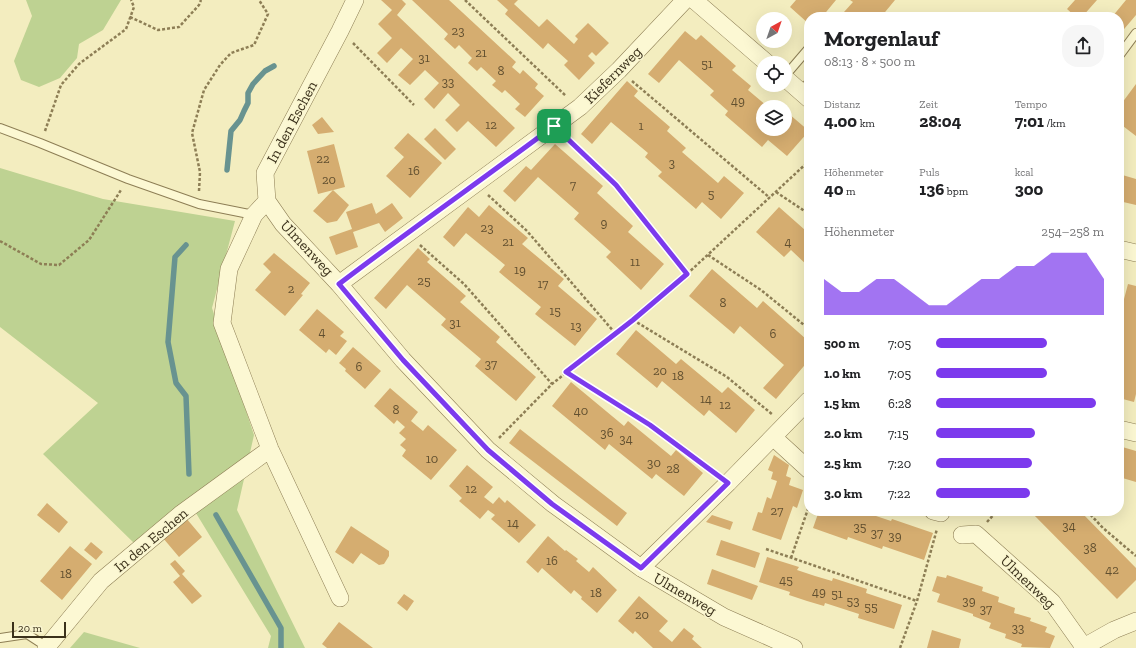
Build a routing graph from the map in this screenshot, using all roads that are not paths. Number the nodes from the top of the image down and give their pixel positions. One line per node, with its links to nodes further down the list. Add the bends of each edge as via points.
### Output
1 (355, 0): 12 (street, In den Eschen, via 265,173)
2 (685, 0): 16 (street, Kiefernweg, via 620,70 580,107)
3 (694, 0): 7 (street)
4 (1136, 33): 5 (lane)
5 (1124, 49)
6 (804, 54): 8 (lane)
7 (759, 56)
8 (792, 69)
9 (792, 82): 10 (street)
10 (804, 90)
11 (0, 128): 13 (lane, via 199,204)
12 (266, 201): 13 (street); 16 (street, Ulmenweg, via 283,224)
13 (254, 215): 21 (street, via 229,269 222,323)
14 (1124, 250): 15 (street)
15 (1136, 253)
16 (339, 284): 24 (street, Ulmenweg, via 403,360 488,450 552,504)
17 (804, 405): 20 (street)
18 (1124, 430): 19 (street)
19 (1136, 433)
20 (773, 437): 22 (street); 24 (street)
21 (270, 449): 25 (street); 28 (street, In den Eschen, via 182,513 101,581)
22 (804, 465)
23 (962, 535): 29 (street, Ulmenweg, via 976,534 1052,602)
24 (641, 568): 30 (street, Ulmenweg, via 724,616)
25 (340, 598)
26 (1136, 621): 29 (street, Ulmenweg)
27 (0, 638): 28 (lane, via 26,634)
28 (47, 647)
29 (1083, 647)
30 (794, 648)

